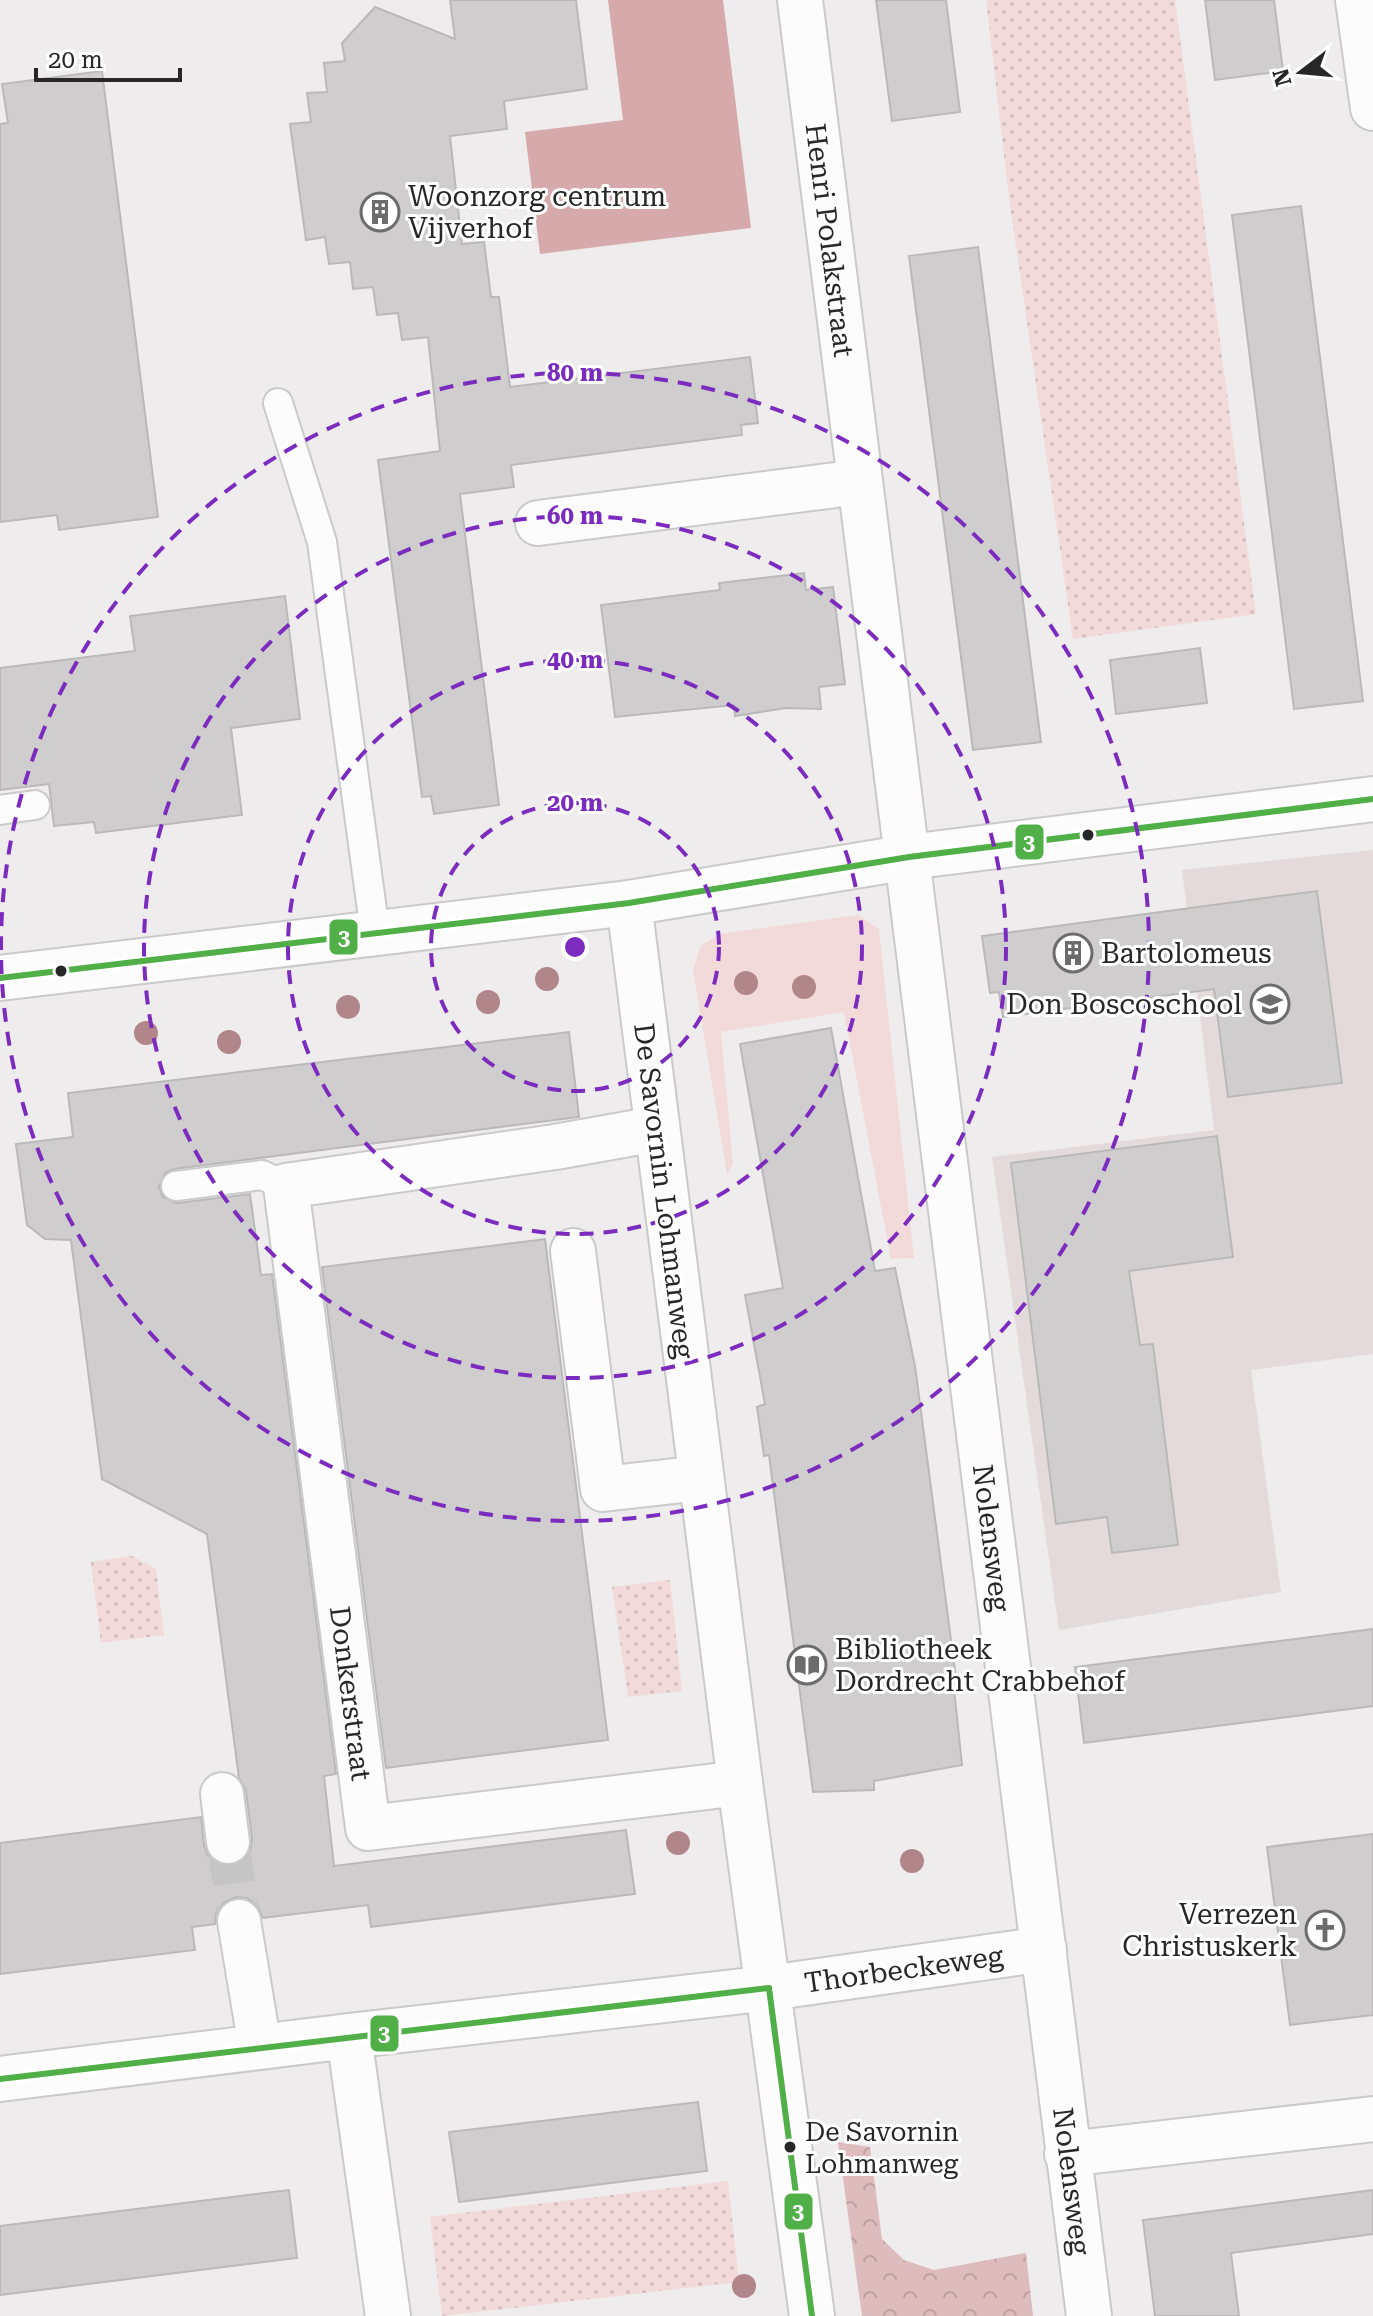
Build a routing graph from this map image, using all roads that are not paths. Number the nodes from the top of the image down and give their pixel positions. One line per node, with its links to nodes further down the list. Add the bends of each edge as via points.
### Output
1 (800, 0): 5 (street, Henri Polakstraat)
2 (1358, 0): 3 (street)
3 (1373, 108)
4 (278, 403): 12 (lane, via 322,542)
5 (859, 482): 6 (street); 10 (street, Henri Polakstraat)
6 (538, 523)
7 (1373, 799): 10 (street)
8 (35, 805): 9 (lane)
9 (0, 810)
10 (909, 857): 11 (street); 23 (street, Nolensweg)
11 (629, 903): 12 (street); 14 (street, De Savornin Lohmanweg)
12 (375, 932): 13 (street)
13 (0, 978)
14 (656, 1129): 16 (street); 18 (street, De Savornin Lohmanweg)
15 (176, 1186): 16 (lane, via 262,1175)
16 (286, 1186): 19 (street, Donkerstraat, via 368,1828)
17 (573, 1251): 18 (street, via 603,1489)
18 (701, 1478): 19 (street, De Savornin Lohmanweg)
19 (740, 1783): 24 (street, De Savornin Lohmanweg)
20 (222, 1794): 21 (street)
21 (228, 1842)
22 (239, 1921): 26 (street)
23 (1044, 1949): 24 (street, Thorbeckeweg); 29 (street, Nolensweg)
24 (769, 1988): 25 (street, Thorbeckeweg); 31 (street, De Savornin Lohmanweg)
25 (349, 2036): 26 (street, Thorbeckeweg); 30 (street)
26 (260, 2047): 27 (street, Thorbeckeweg)
27 (0, 2079)
28 (1373, 2119): 29 (street)
29 (1067, 2154): 32 (street, Nolensweg)
30 (388, 2316)
31 (812, 2316)
32 (1089, 2316)

